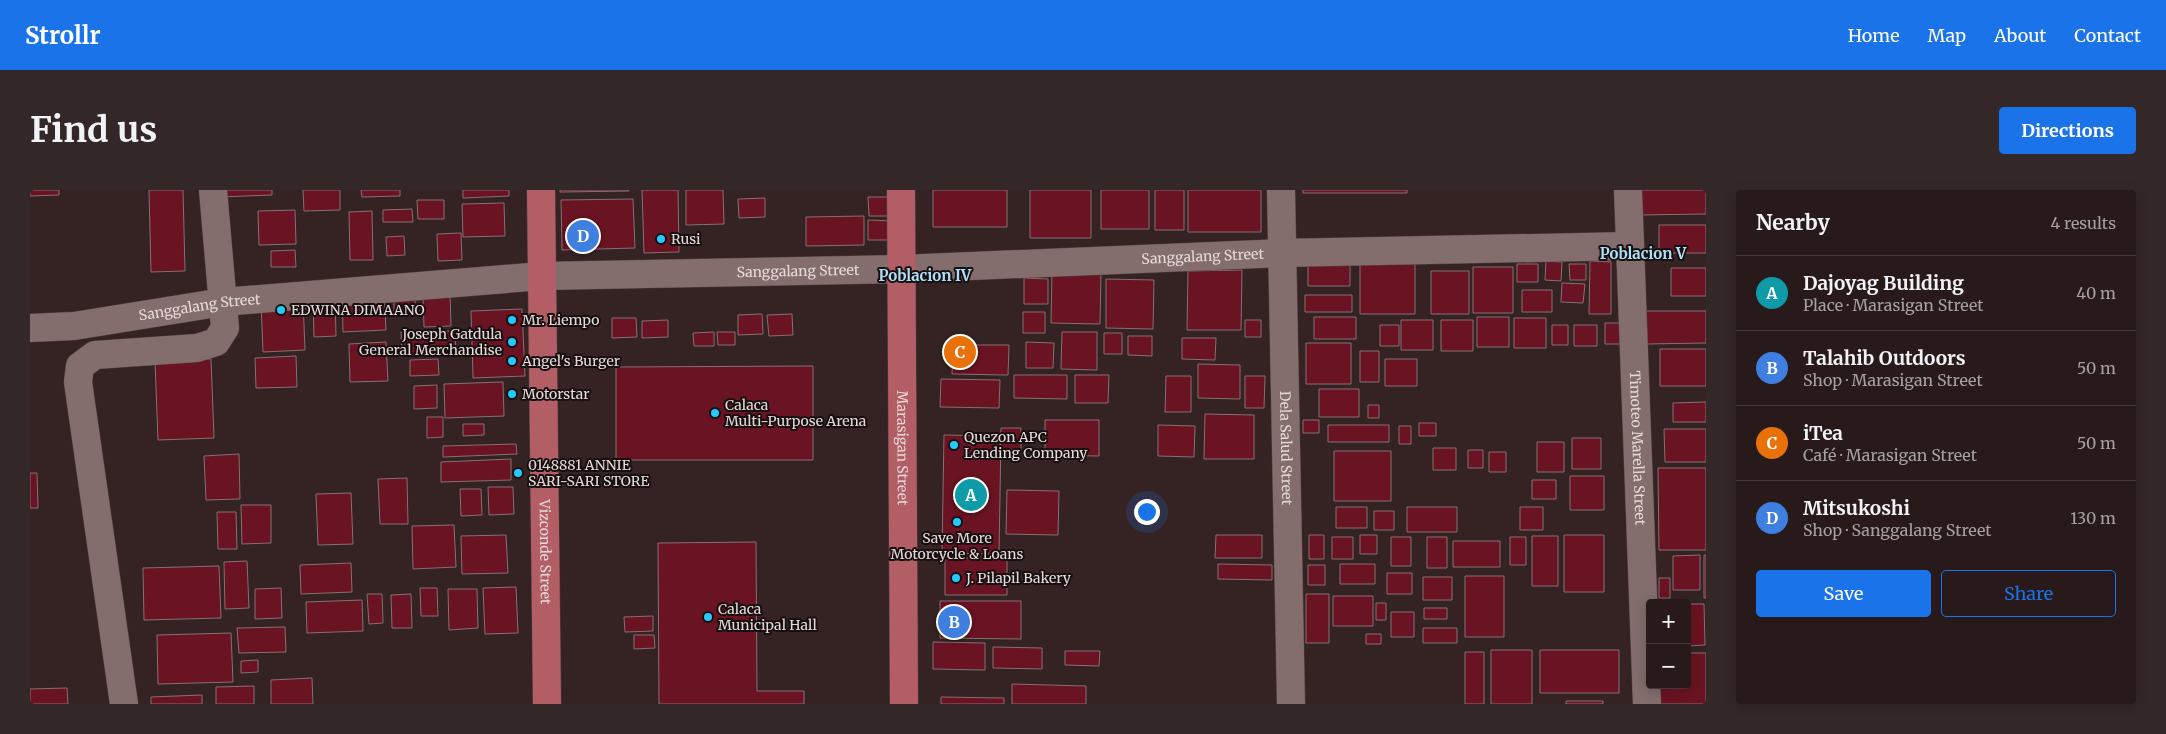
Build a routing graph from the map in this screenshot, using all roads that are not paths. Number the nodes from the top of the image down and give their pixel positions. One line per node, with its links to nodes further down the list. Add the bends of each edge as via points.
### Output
1 (213, 190): 10 (street)
2 (540, 190): 9 (main road, Vizconde Street)
3 (901, 190): 8 (main road, Marasigan Street)
4 (1280, 190): 7 (street, Dela Salud Street)
5 (1628, 190): 6 (street, Timoteo Marella Street)
6 (1630, 246): 7 (street, Sanggalang Street); 16 (street, Timoteo Marella Street)
7 (1282, 253): 8 (street, Sanggalang Street); 15 (street, Dela Salud Street)
8 (901, 269): 9 (street, Sanggalang Street); 14 (main road, Marasigan Street)
9 (542, 276): 10 (street, Sanggalang Street); 13 (main road, Vizconde Street)
10 (223, 302): 11 (street, Sanggalang Street, via 74,326); 12 (street, via 225,328 216,342 197,348 95,355 80,366 78,382)
11 (30, 328)
12 (124, 704)
13 (546, 704)
14 (904, 704)
15 (1292, 704)
16 (1647, 704)

